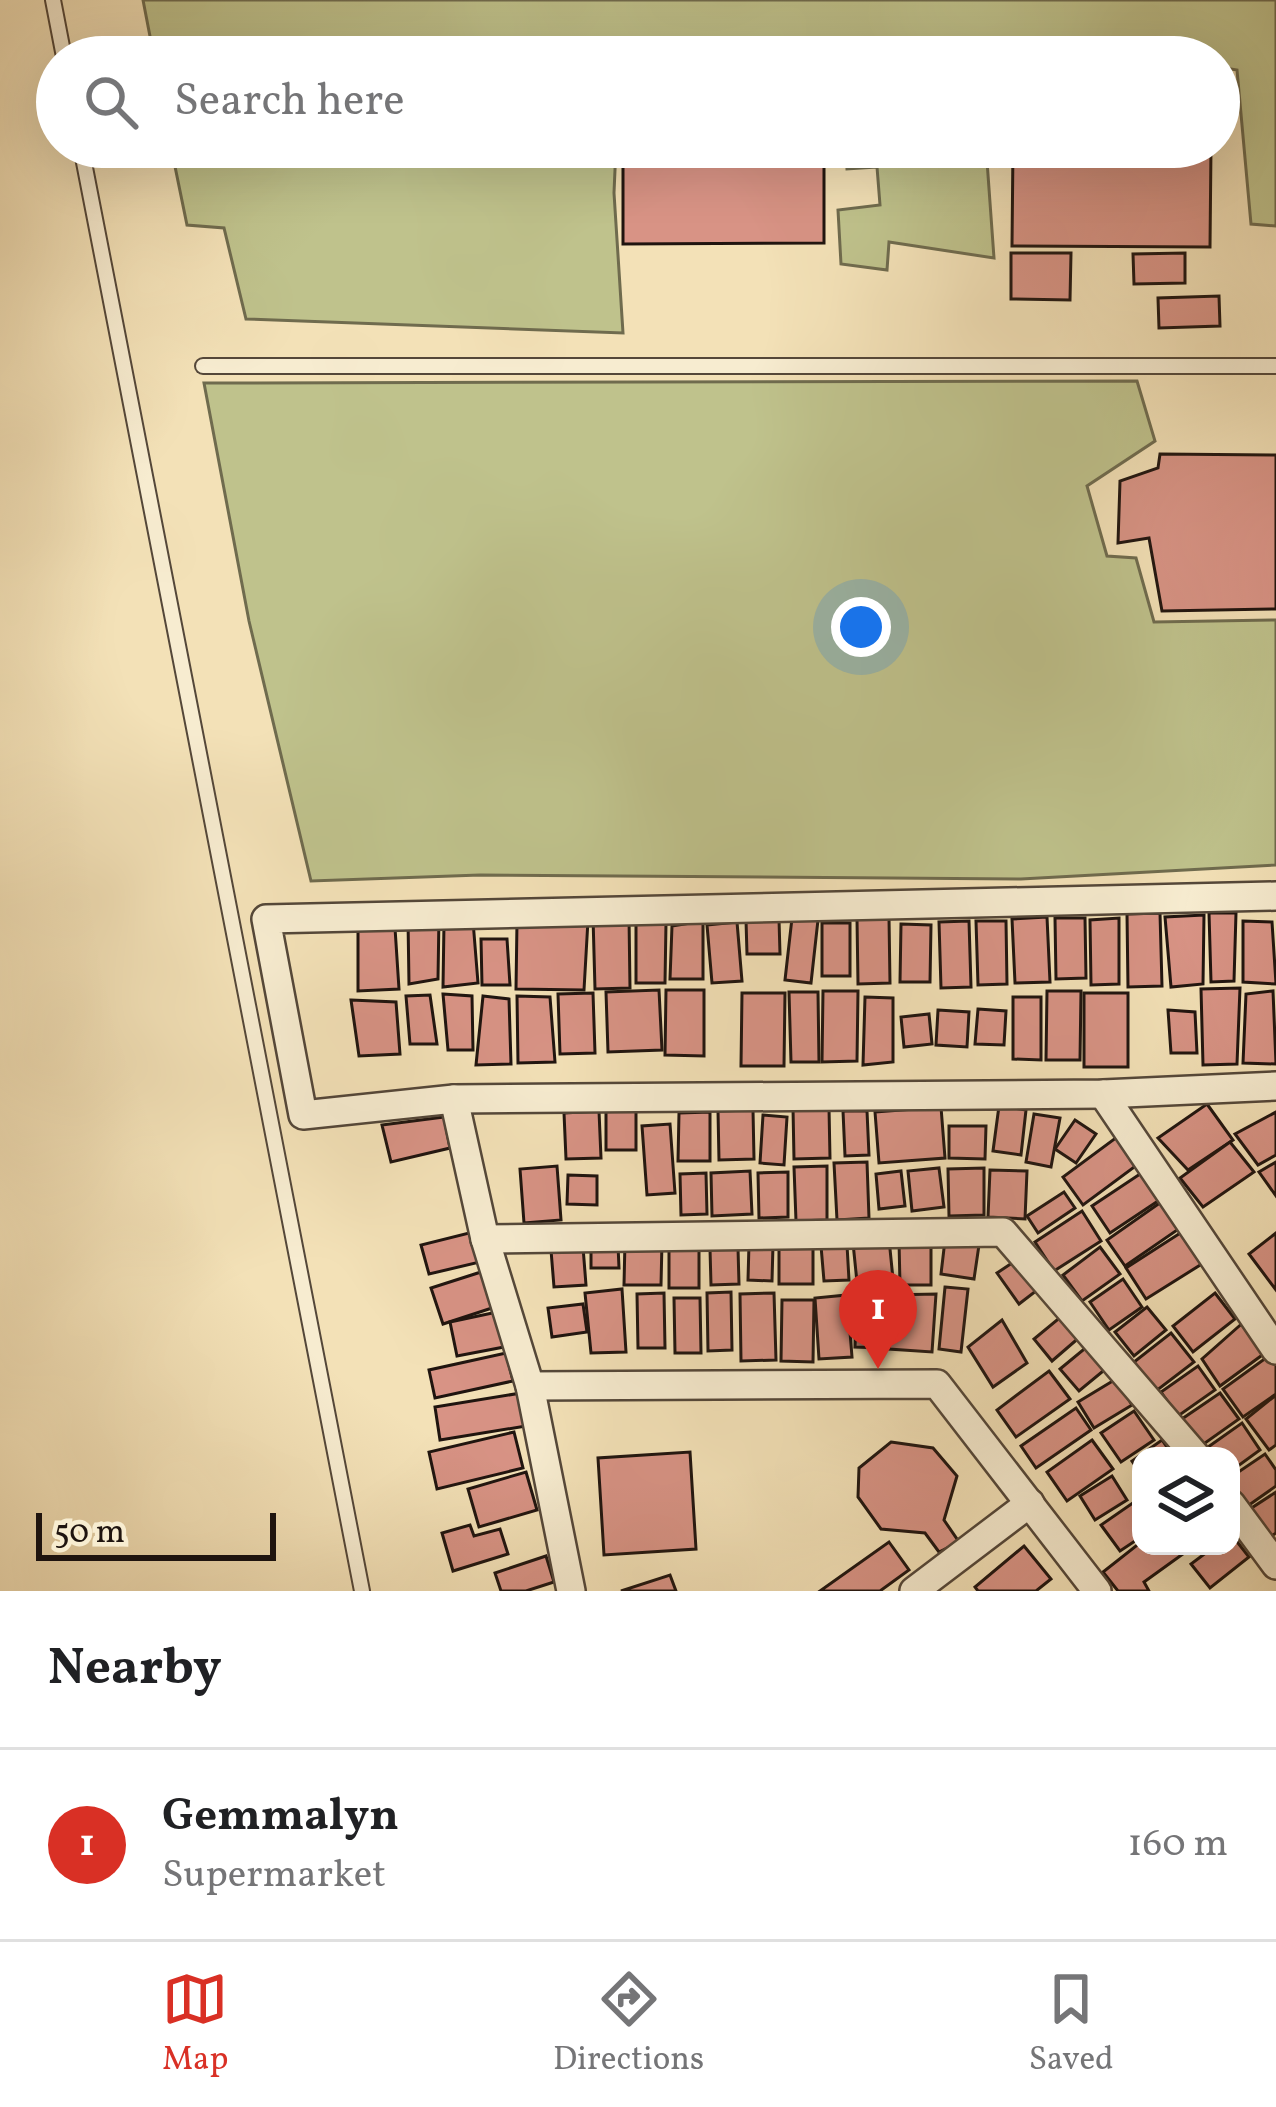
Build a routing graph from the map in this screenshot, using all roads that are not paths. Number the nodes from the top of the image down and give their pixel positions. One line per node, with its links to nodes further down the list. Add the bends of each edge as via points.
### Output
1 (52, 0): 2 (lane)
2 (60, 36)
3 (85, 168): 17 (lane)
4 (203, 366): 5 (lane)
5 (1276, 367)
6 (1276, 896): 9 (street, via 266,920 303,1115)
7 (1276, 1086): 8 (street)
8 (1103, 1094): 9 (street); 11 (street)
9 (454, 1100): 10 (street)
10 (485, 1239): 12 (street); 13 (street, via 1003,1232)
11 (1276, 1350)
12 (530, 1386): 14 (street, via 937,1384); 18 (street)
13 (1188, 1447)
14 (1030, 1503): 19 (street); 20 (street)
15 (1240, 1516): 16 (street)
16 (1276, 1565)
17 (362, 1591)
18 (571, 1591)
19 (914, 1591)
20 (1097, 1591)

